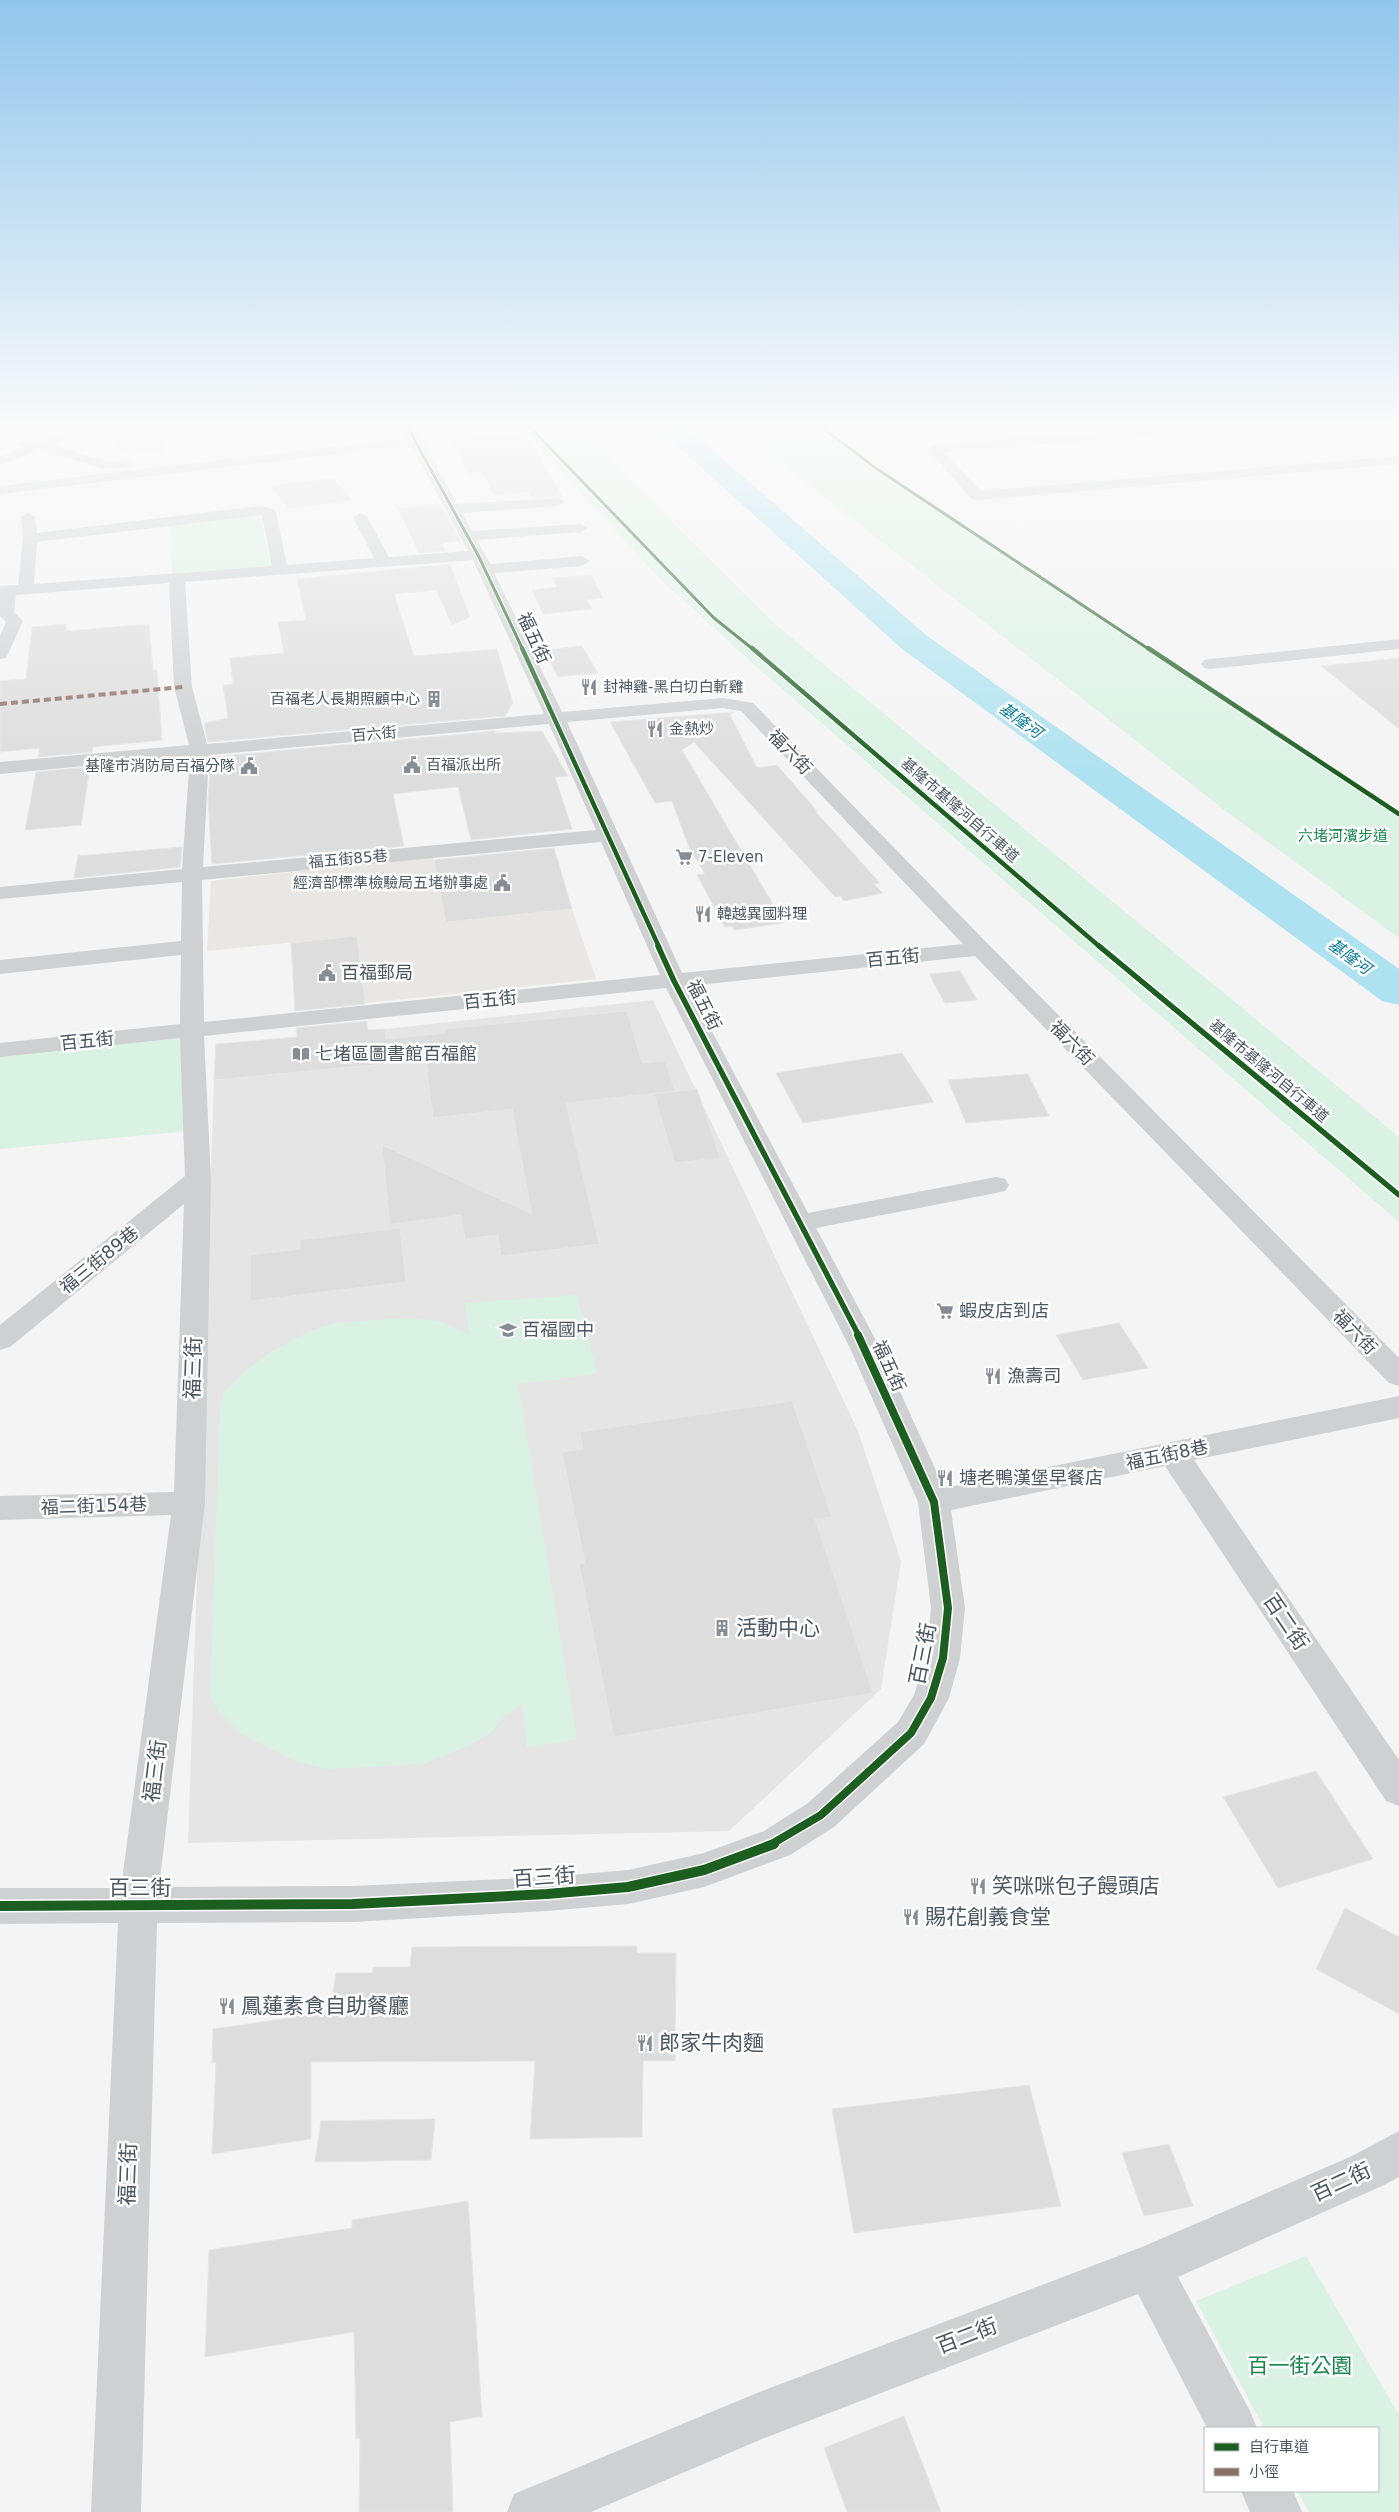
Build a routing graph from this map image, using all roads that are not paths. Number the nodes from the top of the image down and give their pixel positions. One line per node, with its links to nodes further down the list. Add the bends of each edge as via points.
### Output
1 (30, 539): 11 (street)
2 (274, 539): 9 (street)
3 (372, 539): 8 (street)
4 (469, 539): 6 (street, 福五街)
5 (534, 539): 6 (street)
6 (477, 553): 7 (street); 8 (street); 17 (street, 福五街)
7 (582, 560)
8 (384, 562): 9 (street)
9 (280, 570): 10 (street)
10 (177, 578): 11 (street); 18 (street, 福三街, via 183,688)
11 (26, 589): 12 (street)
12 (4, 590): 14 (street, via 6,613 15,621)
13 (1399, 644): 15 (street)
14 (0, 654)
15 (1210, 664)
16 (747, 707): 17 (street, 百六街, via 723,703); 24 (street, 福六街)
17 (555, 718): 18 (street, 百六街); 20 (street, 福五街)
18 (200, 751): 19 (street, 百六街); 21 (street, 福三街)
19 (0, 768)
20 (607, 835): 21 (street, 福五街85巷); 26 (street, 福五街)
21 (192, 874): 22 (street, 福五街85巷); 23 (street, 福三街)
22 (0, 893)
23 (190, 947): 25 (street); 27 (street, 福三街)
24 (980, 949): 26 (street, 百五街); 33 (street, 福六街)
25 (0, 967)
26 (674, 981): 27 (street, 百五街); 31 (street, 福五街)
27 (192, 1030): 28 (street, 百五街); 29 (street, 福三街)
28 (0, 1050)
29 (198, 1179): 32 (street, 福三街89巷); 37 (street, 福三街)
30 (996, 1186): 31 (street)
31 (800, 1223): 36 (street, 福五街, via 865,1348)
32 (0, 1340)
33 (1399, 1376)
34 (1399, 1408): 35 (street, 福五街8巷)
35 (1172, 1454): 36 (street, 福五街8巷); 40 (street, 百二街)
36 (934, 1502): 39 (street, 福五街)
37 (189, 1503): 38 (street, 福二街154巷); 41 (street, 福三街)
38 (0, 1508)
39 (948, 1608): 41 (street, 百三街, via 943,1658 931,1698 911,1733 821,1814 777,1843 704,1870 628,1887 565,1893 353,1904)
40 (1399, 1790)
41 (138, 1904): 42 (street, 百三街); 47 (street, 福三街)
42 (0, 1906)
43 (1399, 2153): 44 (street, 百二街, via 1367,2171)
44 (1148, 2266): 45 (street); 48 (street, 百二街, via 757,2417)
45 (1232, 2427)
46 (1267, 2492): 49 (street)
47 (116, 2512)
48 (532, 2512)
49 (1277, 2512)

